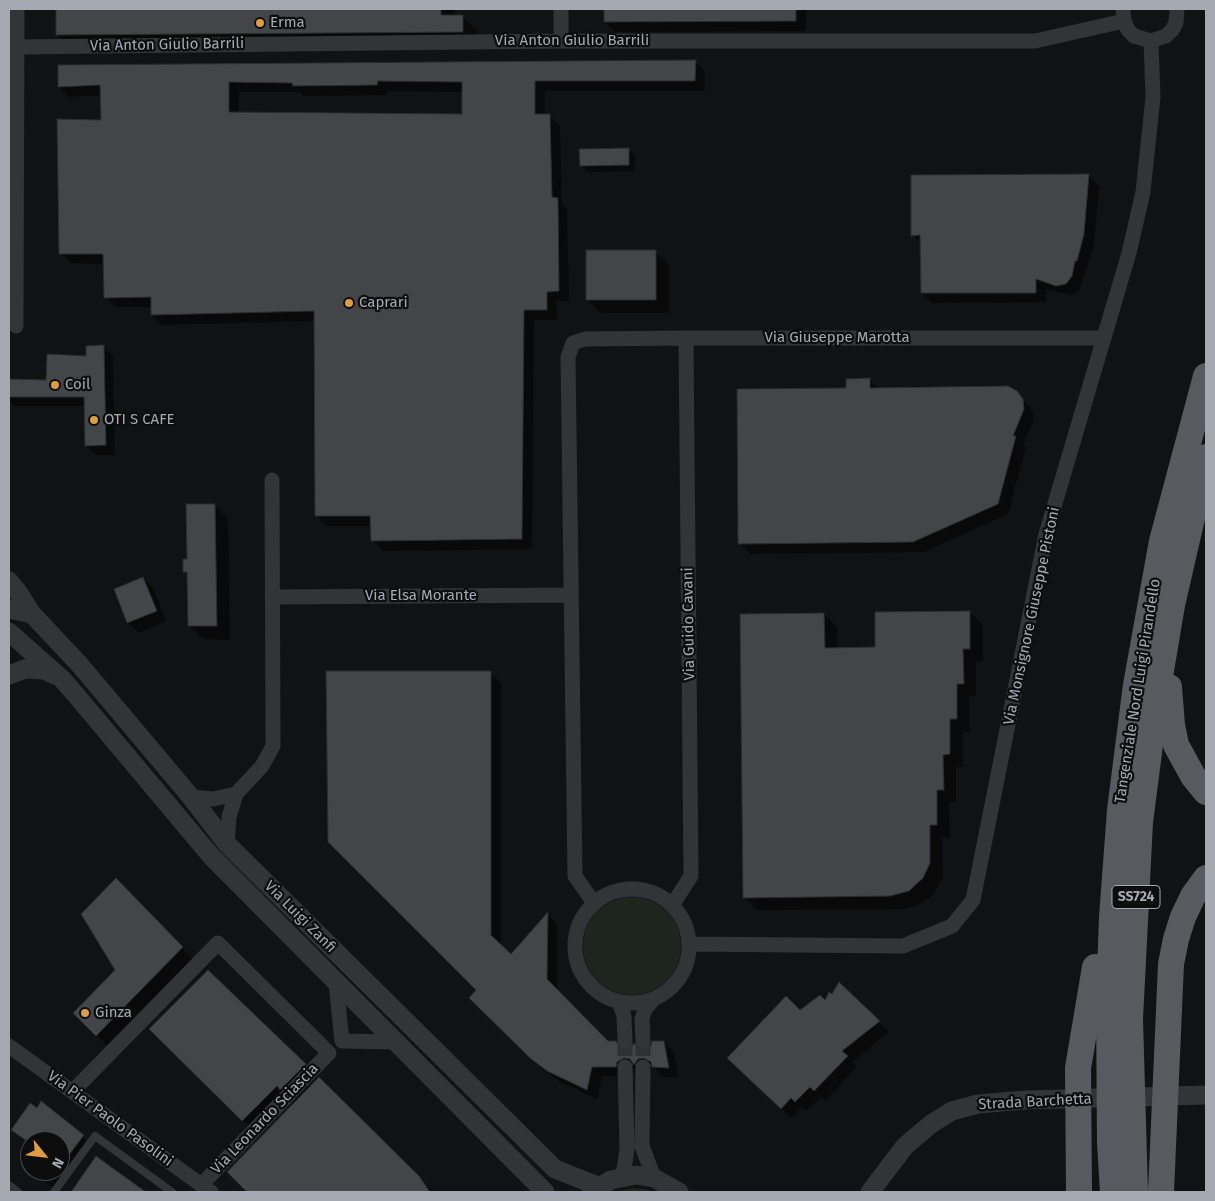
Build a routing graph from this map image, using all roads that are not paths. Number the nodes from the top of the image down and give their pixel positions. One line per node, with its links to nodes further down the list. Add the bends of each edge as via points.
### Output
1 (17, 9): 7 (street)
2 (561, 9): 5 (street)
3 (1180, 11): 6 (street, via 1172,30 1166,36)
4 (1124, 15): 5 (street, Via Anton Giulio Barrili, via 1035,41); 6 (street, via 1134,36)
5 (561, 41): 7 (street, Via Anton Giulio Barrili)
6 (1151, 41): 10 (street, Via Monsignore Giuseppe Pistoni, via 1153,97 1143,192 1129,253)
7 (17, 47): 8 (street)
8 (16, 326)
9 (686, 338): 10 (street, Via Giuseppe Marotta); 15 (street, Via Giuseppe Marotta, via 585,339 573,343 568,357); 30 (street, Via Guido Cavani, via 691,876)
10 (1103, 338): 31 (street, Via Monsignore Giuseppe Pistoni, via 1046,534 974,900 952,926 903,946)
11 (1206, 376): 27 (highway, Tangenziale Nord Luigi Pirandello / SS724, via 1162,541 1134,694)
12 (1206, 457): 17 (highway, Tangenziale Nord Luigi Pirandello / SS724)
13 (272, 480): 16 (street)
14 (9, 581): 19 (street, Via Luigi Zanfi)
15 (570, 595): 16 (street, Via Elsa Morante); 29 (street, via 575,876)
16 (272, 597): 24 (street, via 273,746 262,766)
17 (1172, 605): 23 (highway, via 1168,689 1172,725 1183,760); 58 (highway, Tangenziale Nord Luigi Pirandello / SS724, via 1140,822 1130,1019)
18 (9, 609): 19 (street)
19 (32, 614): 25 (street, Via Luigi Zanfi, via 80,665)
20 (9, 632): 22 (street, Via Luigi Zanfi)
21 (9, 675): 22 (street, via 25,668 44,670)
22 (61, 678): 32 (street, Via Luigi Zanfi, via 211,856)
23 (1206, 792)
24 (236, 794): 25 (street, via 212,799); 26 (street, via 229,817)
25 (191, 797): 26 (street, Via Luigi Zanfi)
26 (227, 844): 49 (street, Via Luigi Zanfi, via 555,1169)
27 (1116, 853): 56 (highway, via 1096,942 1092,990 1078,1068); 57 (highway, Tangenziale Nord Luigi Pirandello / SS724, via 1108,998)
28 (1206, 878): 59 (highway, via 1192,896 1183,917 1171,964)
29 (594, 903): 30 (street, via 611,893 628,889 656,894); 34 (street, via 578,926 575,953 580,971 593,989)
30 (673, 904): 31 (street, via 685,924)
31 (689, 944): 33 (street, via 680,977)
32 (336, 983): 35 (street); 38 (street, Via Luigi Zanfi)
33 (652, 1000): 34 (street, via 632,1004); 37 (street, via 642,1019)
34 (620, 1002): 36 (street)
35 (342, 1041): 38 (street); 40 (street, Via Leonardo Sciascia)
36 (625, 1041)
37 (643, 1041)
38 (395, 1042): 53 (street, Via Luigi Zanfi)
39 (9, 1046): 43 (street, Via Pier Paolo Pasolini)
40 (329, 1053): 43 (street, Via Leonardo Sciascia, via 218,943); 48 (street, Via Leonardo Sciascia)
41 (625, 1067): 45 (street, via 627,1149)
42 (643, 1067): 46 (street, via 642,1146)
43 (72, 1092): 48 (street, Via Pier Paolo Pasolini)
44 (1206, 1095): 55 (street, Strada Barchetta, via 1025,1100 978,1104 952,1111 930,1124 905,1146)
45 (623, 1176): 46 (street); 49 (street)
46 (654, 1178): 54 (street)
47 (9, 1185): 50 (lane)
48 (206, 1188)
49 (594, 1189)
50 (18, 1192)
51 (54, 1192): 52 (lane, via 95,1136)
52 (172, 1192)
53 (545, 1192)
54 (679, 1192)
55 (870, 1192)
56 (1078, 1192)
57 (1113, 1192)
58 (1135, 1192)
59 (1161, 1192)

